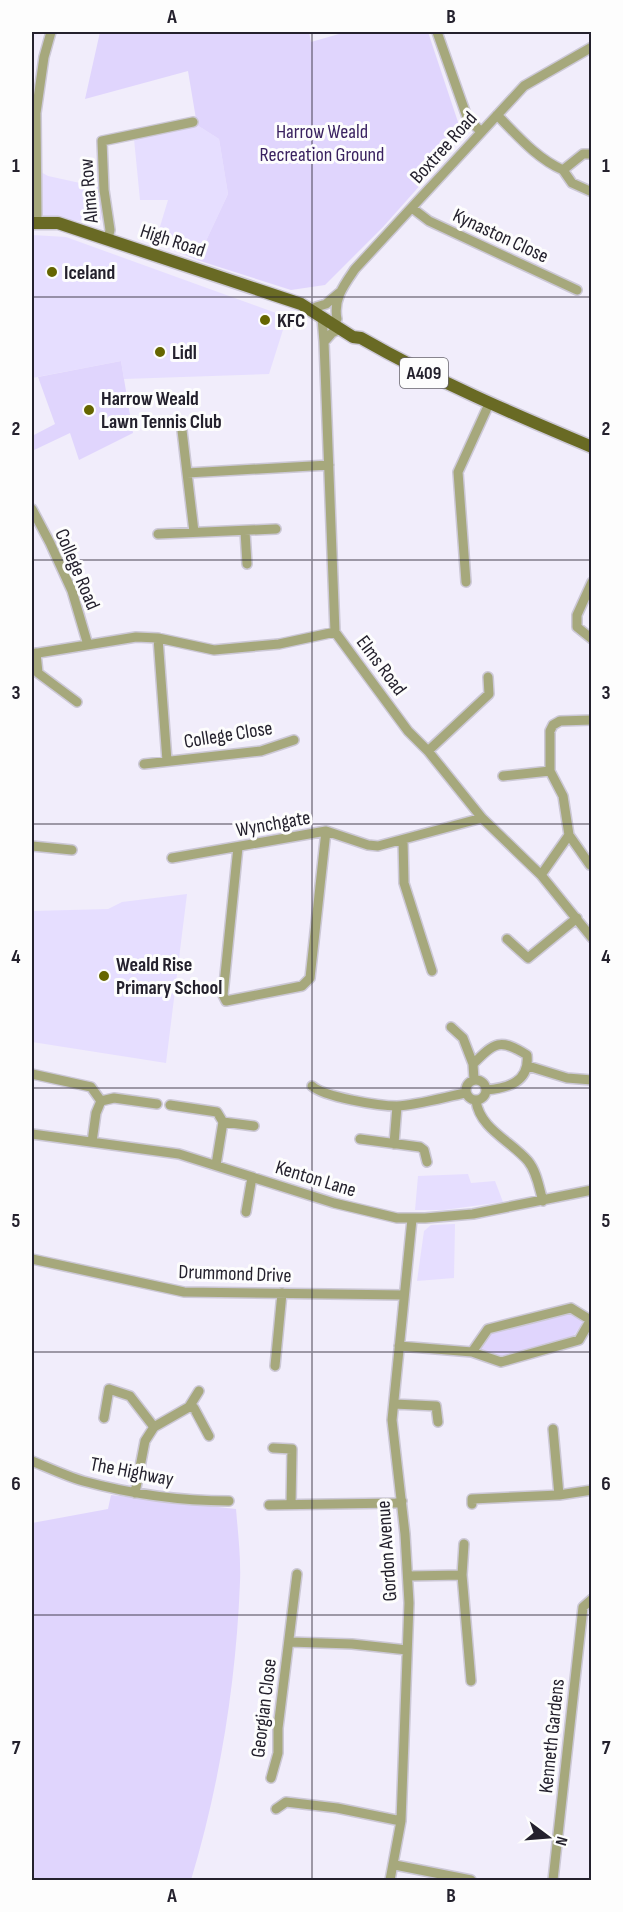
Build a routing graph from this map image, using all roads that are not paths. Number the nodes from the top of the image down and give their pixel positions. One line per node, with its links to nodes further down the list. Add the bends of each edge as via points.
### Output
1 (51, 32): 11 (street, via 36,113)
2 (437, 32): 6 (street, via 467,117)
3 (591, 47): 4 (street, Boxtree Road, via 524,86)
4 (497, 115): 6 (street, Boxtree Road); 8 (street, via 534,152)
5 (193, 122): 12 (street, Alma Row, via 102,141)
6 (481, 132): 10 (street, Boxtree Road)
7 (591, 154): 8 (street, via 583,154)
8 (563, 170): 9 (street, via 572,183)
9 (591, 192)
10 (412, 208): 13 (street, Kynaston Close, via 429,220); 14 (street, Boxtree Road, via 355,268)
11 (34, 223): 12 (main road, High Road / A409, via 58,223)
12 (108, 239): 15 (main road, High Road / A409, via 310,304)
13 (577, 290)
14 (339, 293): 15 (street, Boxtree Road); 16 (street, Boxtree Road, via 335,309)
15 (319, 313): 16 (main road, High Road / A409); 17 (street, Elms Road)
16 (338, 324): 17 (street); 18 (main road, High Road / A409, via 357,331 361,338 415,369)
17 (324, 342): 21 (street, Elms Road)
18 (489, 404): 20 (main road, High Road / A409); 29 (street, via 458,472)
19 (181, 422): 22 (street)
20 (591, 447)
21 (329, 465): 22 (street); 31 (street, Elms Road)
22 (187, 473): 26 (street)
23 (32, 508): 34 (street, College Road, via 72,591)
24 (276, 529): 25 (street)
25 (245, 531): 26 (street); 28 (street)
26 (194, 532): 27 (street)
27 (158, 534)
28 (247, 564)
29 (466, 582)
30 (591, 582): 33 (street, via 577,615 577,627)
31 (335, 632): 32 (street, via 279,644 214,650); 40 (street, Elms Road, via 408,731)
32 (158, 638): 34 (street, via 136,637); 41 (street, College Close)
33 (591, 639)
34 (88, 645): 35 (street)
35 (34, 654): 37 (street, via 38,673)
36 (488, 677): 40 (street, via 489,694)
37 (77, 702)
38 (591, 720): 43 (street, via 553,724 549,735)
39 (294, 740): 41 (street, College Close, via 261,751)
40 (428, 751): 45 (street, Elms Road)
41 (167, 760): 42 (street, College Close)
42 (144, 764)
43 (549, 771): 44 (street); 47 (street, via 563,796)
44 (503, 776)
45 (482, 818): 48 (street, Wynchgate); 54 (street, Elms Road)
46 (326, 831): 48 (street, Wynchgate, via 378,846); 50 (street, Wynchgate); 50 (street, via 310,978 302,986 226,1001 223,995)
47 (569, 835): 53 (street); 54 (street)
48 (403, 840): 58 (street, via 404,883)
49 (32, 846): 51 (street)
50 (238, 847): 52 (street, Wynchgate)
51 (72, 850)
52 (172, 858)
53 (590, 865)
54 (540, 875): 55 (street, Elms Road)
55 (577, 918): 56 (street, Elms Road); 57 (street, via 528,958)
56 (591, 938)
57 (507, 939)
58 (432, 971)
59 (451, 1027): 60 (street, via 463,1038)
60 (473, 1064): 61 (street, via 499,1044 511,1045 527,1055); 63 (street)
61 (528, 1066): 64 (street, via 567,1078); 66 (street, via 510,1086)
62 (32, 1074): 68 (street, via 91,1087)
63 (474, 1080): 66 (street, via 483,1083); 67 (street, via 468,1083)
64 (591, 1080)
65 (312, 1086): 72 (street, via 318,1092 346,1099)
66 (486, 1090): 69 (street)
67 (465, 1093): 69 (street); 72 (street)
68 (101, 1101): 70 (street, via 114,1098); 77 (street)
69 (476, 1101): 83 (street, via 490,1128 530,1163)
70 (157, 1104)
71 (170, 1106): 73 (street, via 217,1112)
72 (397, 1106): 78 (street)
73 (223, 1122): 74 (street); 80 (street)
74 (254, 1126)
75 (32, 1134): 77 (street, Kenton Lane)
76 (360, 1139): 78 (street)
77 (92, 1142): 80 (street, Kenton Lane, via 179,1154)
78 (394, 1144): 79 (street, via 420,1147)
79 (427, 1162)
80 (216, 1165): 81 (street, Kenton Lane)
81 (252, 1177): 84 (street); 85 (street, Kenton Lane, via 363,1211)
82 (591, 1190): 83 (street, Kenton Lane)
83 (543, 1201): 85 (street, Kenton Lane, via 473,1214)
84 (246, 1212)
85 (412, 1219): 88 (street, Gordon Avenue)
86 (32, 1259): 87 (street, Drummond Drive, via 184,1292)
87 (282, 1293): 88 (street, Drummond Drive); 92 (street)
88 (404, 1295): 90 (street, Gordon Avenue)
89 (591, 1321): 91 (street, via 579,1340 501,1362); 91 (street, via 571,1308 488,1329)
90 (399, 1346): 91 (street); 94 (street, Gordon Avenue)
91 (472, 1352)
92 (275, 1366)
93 (199, 1391): 95 (street)
94 (393, 1404): 97 (street, via 436,1406); 107 (street, Gordon Avenue)
95 (189, 1407): 98 (street); 100 (street, via 194,1408)
96 (104, 1418): 98 (street, via 109,1389 130,1396)
97 (438, 1422)
98 (154, 1427): 104 (street, via 145,1441)
99 (554, 1429): 105 (street)
100 (209, 1436)
101 (273, 1448): 108 (street, via 292,1449)
102 (32, 1461): 104 (street, The Highway, via 81,1480)
103 (591, 1490): 105 (street)
104 (135, 1493): 106 (street, The Highway)
105 (558, 1495): 109 (street, via 472,1499)
106 (229, 1501)
107 (402, 1501): 108 (street); 114 (street, Gordon Avenue)
108 (291, 1504): 110 (street)
109 (472, 1504)
110 (269, 1505)
111 (464, 1544): 113 (street)
112 (297, 1575): 116 (street, Georgian Close)
113 (462, 1575): 114 (street); 118 (street)
114 (408, 1576): 117 (street, Gordon Avenue)
115 (591, 1599): 125 (street, Kenneth Gardens, via 583,1607)
116 (289, 1642): 117 (street, Georgian Close); 119 (street, Georgian Close, via 278,1753)
117 (407, 1650): 121 (street, Gordon Avenue)
118 (471, 1681)
119 (271, 1778)
120 (276, 1809): 121 (street, via 286,1802)
121 (401, 1821): 122 (street, Gordon Avenue)
122 (394, 1865): 123 (street, Gordon Avenue); 124 (street)
123 (390, 1881)
124 (471, 1881)
125 (553, 1881)

